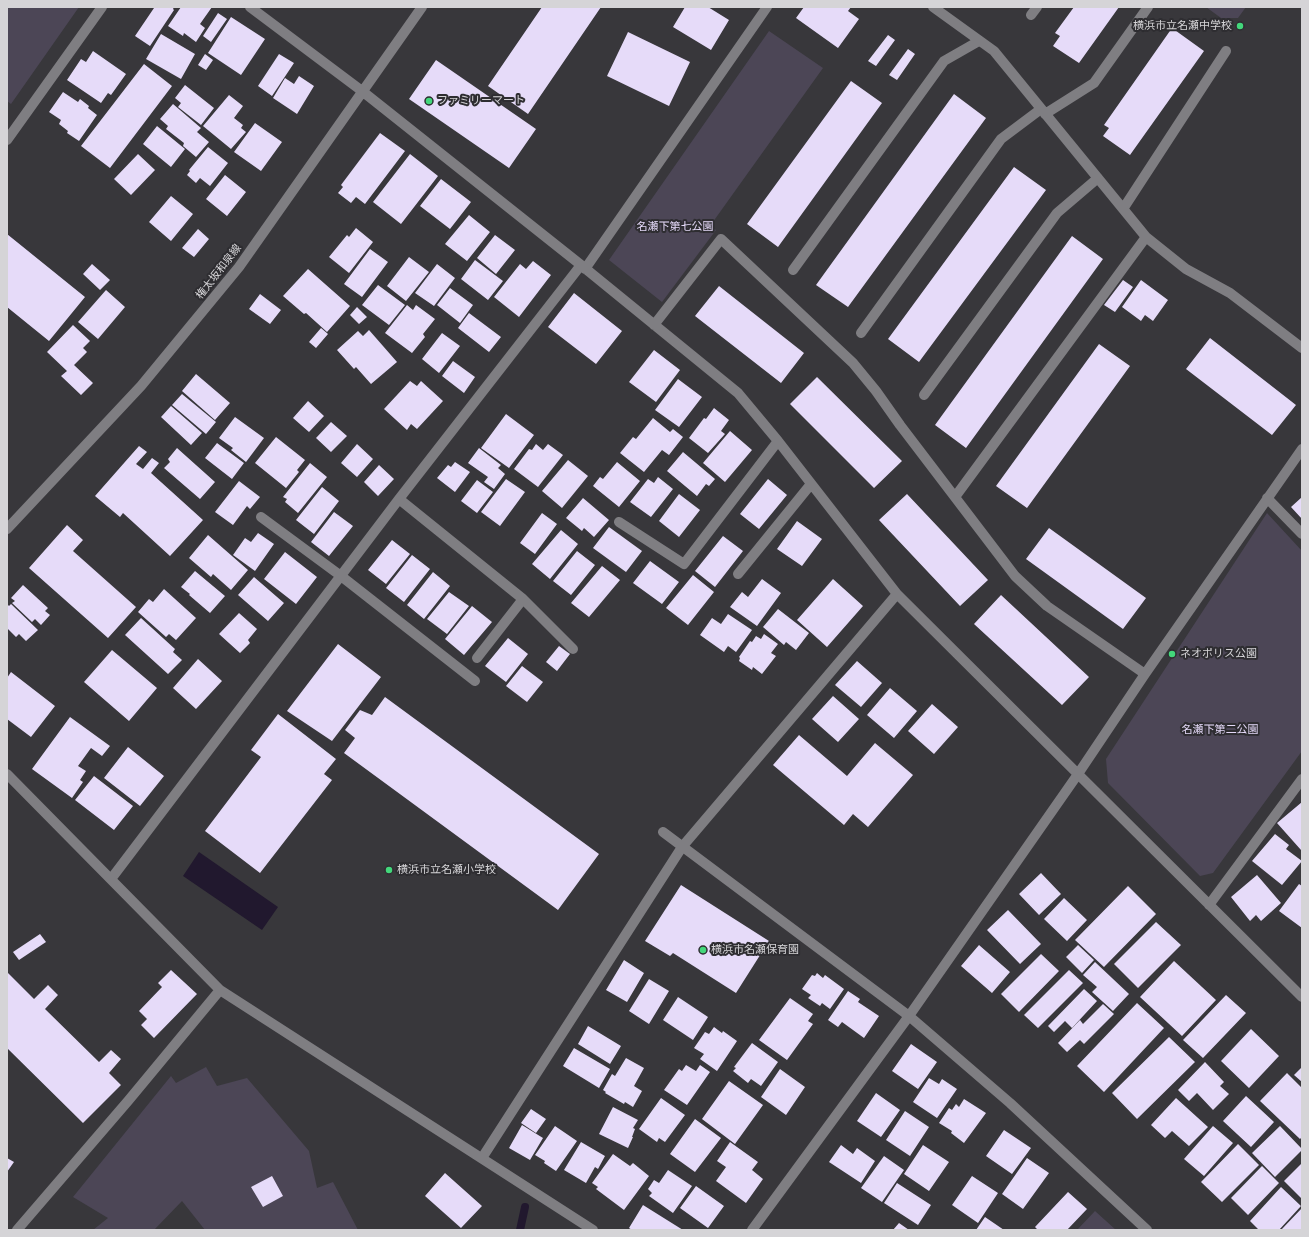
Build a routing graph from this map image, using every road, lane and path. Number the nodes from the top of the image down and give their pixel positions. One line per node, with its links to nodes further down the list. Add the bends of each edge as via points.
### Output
1 (102, 7): 11 (street)
2 (250, 7): 9 (street)
3 (422, 7): 9 (street, 権太坂和泉線)
4 (767, 7): 15 (street)
5 (933, 7): 7 (street)
6 (1148, 7): 10 (street, via 1094,83)
7 (979, 41): 10 (street, via 994,51); 16 (street, via 944,61)
8 (1226, 51): 13 (street)
9 (362, 91): 15 (street); 29 (street, 権太坂和泉線, via 239,267 141,386)
10 (1043, 112): 12 (street); 18 (street, via 1001,138)
11 (7, 140)
12 (1098, 178): 13 (street); 20 (street, via 1057,213)
13 (1123, 209): 14 (street)
14 (1146, 237): 19 (street, via 1186,270 1230,293); 24 (street)
15 (583, 267): 17 (street); 26 (street)
16 (793, 270)
17 (654, 325): 21 (street, via 738,393); 24 (street, via 721,239 853,363)
18 (860, 333)
19 (1302, 348)
20 (924, 395)
21 (778, 441): 23 (street); 28 (street, via 684,564)
22 (1302, 449): 25 (street)
23 (811, 484): 31 (street); 33 (street)
24 (955, 497): 37 (street, via 1015,576 1047,606)
25 (1267, 498): 30 (street); 37 (street)
26 (399, 499): 32 (street); 34 (street)
27 (262, 517): 32 (street)
28 (619, 522)
29 (7, 529)
30 (1302, 534)
31 (738, 574)
32 (341, 576): 38 (street); 44 (street)
33 (897, 594): 40 (street); 43 (street)
34 (523, 599): 35 (street); 36 (street)
35 (573, 649)
36 (477, 658)
37 (1145, 674): 40 (street)
38 (475, 682)
39 (7, 774): 44 (street)
40 (1078, 774): 45 (street); 48 (street)
41 (1302, 779): 45 (street)
42 (663, 832): 43 (street)
43 (682, 847): 48 (street); 49 (street)
44 (112, 879): 46 (street)
45 (1209, 905): 47 (street)
46 (220, 990): 49 (street); 50 (street)
47 (1302, 997)
48 (910, 1016): 52 (street); 53 (street)
49 (482, 1158): 51 (street)
50 (17, 1230)
51 (593, 1230)
52 (752, 1230)
53 (1147, 1230)

